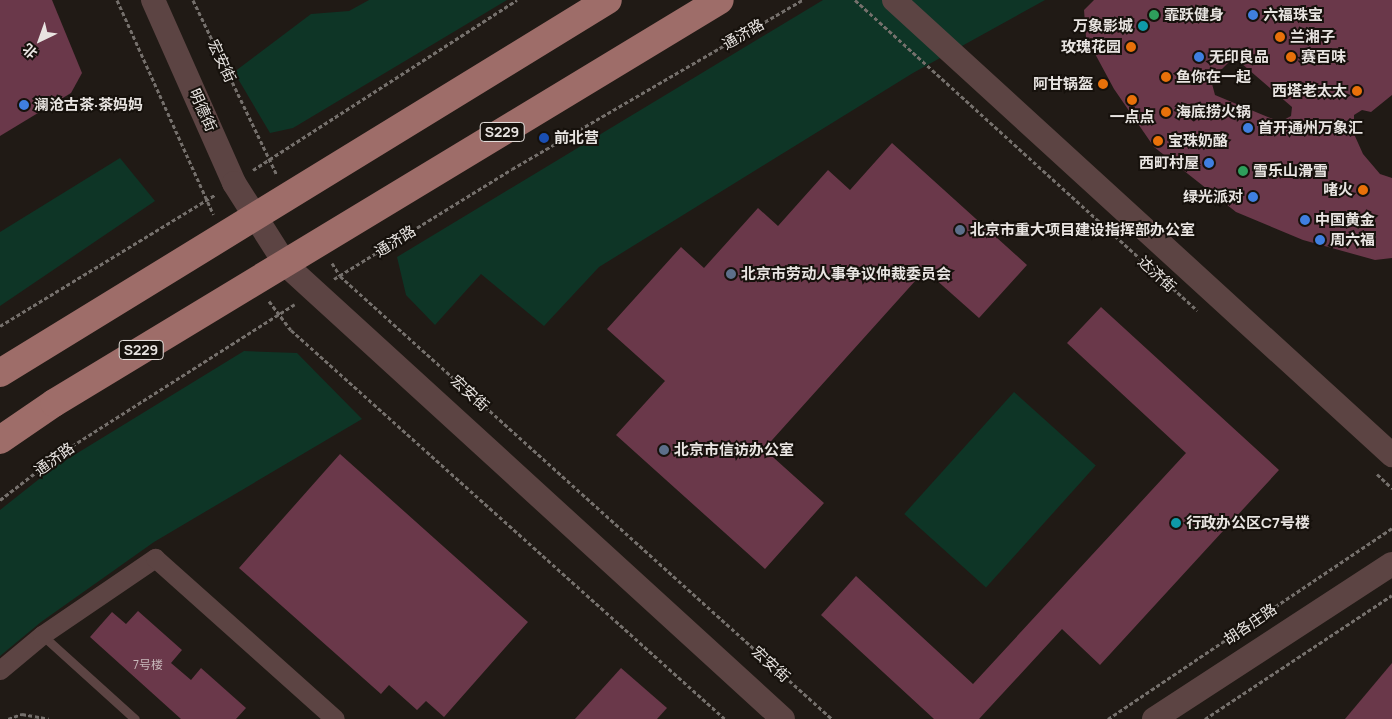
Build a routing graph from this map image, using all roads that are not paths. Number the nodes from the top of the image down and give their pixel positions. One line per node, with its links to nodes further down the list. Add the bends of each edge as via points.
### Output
1 (153, 0): 5 (street, 明德街, via 234,183)
2 (608, 0): 5 (main road)
3 (720, 0): 6 (main road, S229)
4 (894, 0): 9 (street, 达济街)
5 (255, 219): 6 (street, 宏安街); 7 (main road)
6 (286, 264): 8 (main road, S229, via 54,403); 15 (street, 宏安街)
7 (0, 373)
8 (0, 440)
9 (1392, 455)
10 (1392, 564): 16 (street, 胡各庄路)
11 (42, 635): 12 (street); 13 (lane); 14 (street, via 155,558)
12 (0, 670)
13 (135, 719)
14 (335, 719)
15 (782, 719)
16 (1154, 719)

